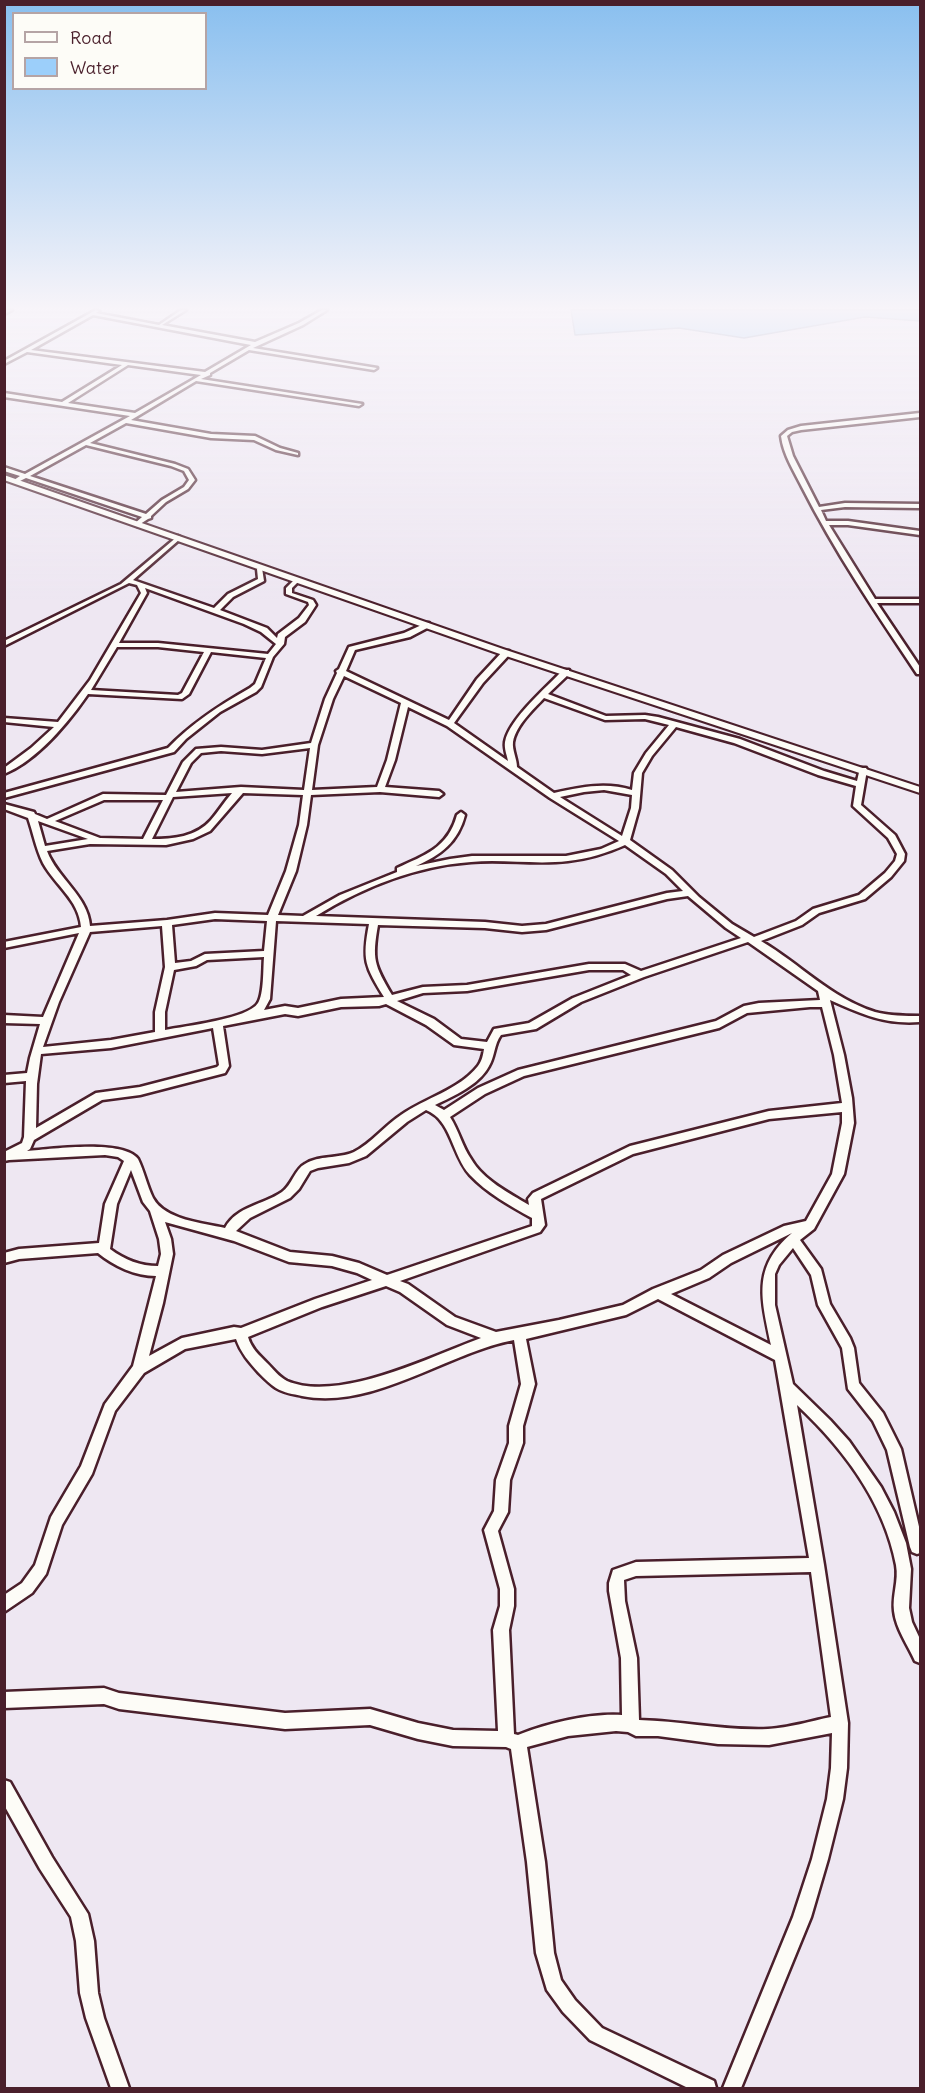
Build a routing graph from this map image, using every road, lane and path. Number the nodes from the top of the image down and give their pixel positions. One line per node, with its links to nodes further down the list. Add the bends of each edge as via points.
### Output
1 (87, 408): 3 (street)
2 (149, 408): 3 (street)
3 (136, 415): 5 (street)
4 (921, 415): 13 (street, via 786,433 787,449)
5 (126, 421): 6 (street); 7 (street, via 211,436 252,438)
6 (85, 443): 9 (street); 14 (street, via 188,472 190,485)
7 (296, 454)
8 (4, 469): 9 (street)
9 (27, 476): 11 (street); 14 (street)
10 (4, 477): 11 (street)
11 (16, 482): 16 (street)
12 (921, 506): 13 (street, via 838,505)
13 (817, 509): 15 (street)
14 (148, 517): 16 (street)
15 (824, 523): 17 (street); 23 (street)
16 (137, 524): 18 (street)
17 (921, 533)
18 (178, 538): 19 (street); 21 (street)
19 (260, 568): 20 (street); 25 (street, via 262,580 239,590)
20 (297, 580): 26 (street); 28 (street, via 289,594 313,605 302,620 281,636)
21 (128, 581): 22 (street); 27 (street)
22 (140, 584): 25 (street); 29 (street, via 144,593)
23 (872, 601): 24 (street); 35 (street)
24 (921, 601)
25 (216, 611): 28 (street, via 264,630)
26 (426, 625): 31 (street); 33 (street, via 408,635 352,649)
27 (4, 644)
28 (280, 644): 32 (street)
29 (114, 645): 30 (street); 36 (street)
30 (208, 650): 32 (street); 36 (street, via 185,694 179,697)
31 (506, 653): 34 (street); 40 (street, via 480,681)
32 (270, 656): 54 (street, via 253,690 217,710 171,750)
33 (340, 671): 38 (street); 43 (street)
34 (566, 672): 37 (street); 45 (street)
35 (921, 672)
36 (84, 692): 42 (street)
37 (542, 694): 41 (street, via 605,718 645,717); 44 (street, via 510,741)
38 (405, 702): 40 (street); 48 (street)
39 (4, 720): 42 (street)
40 (450, 724): 44 (street)
41 (674, 724): 47 (street, via 737,741); 52 (street, via 643,764)
42 (60, 725): 46 (street, via 34,751)
43 (314, 746): 51 (street); 56 (street, via 262,752 200,751 187,762)
44 (513, 766): 55 (street)
45 (863, 770): 47 (street); 49 (street)
46 (4, 772)
47 (860, 784): 74 (street, via 857,806 892,837 901,854 899,861 862,897 816,911 799,923)
48 (380, 789): 51 (street); 53 (street)
49 (921, 789)
50 (241, 790): 51 (street); 56 (street); 61 (street, via 223,807 215,823 202,832 177,842)
51 (309, 793): 69 (street, via 291,871)
52 (635, 793): 55 (street, via 603,786); 63 (street, via 633,819)
53 (439, 795)
54 (4, 796)
55 (553, 796): 63 (street)
56 (170, 797): 60 (street, via 103,797); 61 (street)
57 (4, 806): 58 (street)
58 (31, 814): 60 (street); 64 (street)
59 (462, 815): 66 (street, via 459,831 442,847)
60 (49, 820): 62 (street)
61 (147, 840): 62 (street)
62 (102, 841): 64 (street)
63 (625, 842): 65 (street); 66 (street, via 583,858 546,862 474,859)
64 (42, 849): 73 (street, via 49,865 82,908)
65 (672, 876): 67 (street); 68 (street, via 674,882)
66 (372, 882): 70 (street)
67 (690, 893): 68 (street); 74 (street, via 729,926)
68 (667, 896): 71 (street, via 538,928)
69 (272, 917): 70 (street); 72 (street, via 215,916); 76 (street)
70 (304, 919): 71 (street)
71 (374, 922): 80 (street, via 369,966)
72 (167, 923): 73 (street); 77 (street)
73 (86, 929): 75 (street); 85 (street)
74 (752, 939): 78 (street); 79 (street)
75 (4, 945)
76 (267, 954): 77 (street, via 205,957 193,964); 82 (street, via 265,999)
77 (170, 967): 87 (street, via 160,1012)
78 (640, 975): 80 (street, via 625,967 589,967 467,988 423,990); 88 (street, via 577,1000 532,1026 498,1032)
79 (822, 988): 81 (street); 84 (street, via 834,998 873,1015)
80 (389, 1000): 82 (street); 88 (street, via 458,1042)
81 (826, 1004): 93 (street); 94 (street, via 782,1004 744,1010 719,1024 522,1073 496,1082)
82 (249, 1016): 86 (street)
83 (4, 1019): 85 (street)
84 (921, 1019)
85 (47, 1021): 89 (street)
86 (217, 1023): 87 (street); 95 (street, via 224,1066 221,1070 140,1091 100,1096)
87 (160, 1035): 89 (street)
88 (490, 1046): 92 (street, via 482,1070)
89 (37, 1053): 90 (street)
90 (32, 1077): 91 (street); 95 (street)
91 (4, 1079)
92 (426, 1106): 94 (street); 101 (street, via 401,1120 363,1153 306,1168 293,1189 245,1214 232,1224)
93 (847, 1107): 99 (street, via 769,1115 630,1150 537,1196); 100 (street, via 848,1123 838,1174)
94 (444, 1116): 99 (street, via 473,1172)
95 (30, 1137): 96 (street, via 26,1146)
96 (8, 1156): 97 (street, via 105,1151)
97 (130, 1158): 98 (street); 103 (street, via 111,1204)
98 (155, 1208): 101 (street, via 172,1220); 105 (street, via 167,1247)
99 (537, 1215): 106 (street, via 538,1227 528,1232)
100 (810, 1226): 102 (street); 107 (street, via 788,1229 705,1274)
101 (228, 1234): 106 (street, via 289,1257 343,1263)
102 (793, 1239): 111 (street, via 774,1262 770,1274 769,1305); 115 (street, via 817,1273 824,1305 844,1338 853,1385 878,1417 894,1449)
103 (104, 1250): 104 (street); 105 (street, via 117,1261 146,1271)
104 (4, 1258)
105 (164, 1271): 112 (street)
106 (387, 1281): 109 (street); 110 (street, via 404,1288 451,1321)
107 (657, 1293): 108 (street, via 626,1310); 111 (street)
108 (526, 1332): 110 (street); 122 (street, via 520,1340 528,1376 527,1393 504,1480 501,1512 492,1530 507,1589 501,1630)
109 (241, 1334): 110 (street, via 248,1353 276,1380 286,1387 320,1393 400,1376); 112 (street, via 182,1344)
110 (496, 1338)
111 (779, 1356): 113 (street)
112 (139, 1369): 117 (street, via 110,1408 87,1469 56,1522 41,1569 27,1588)
113 (787, 1387): 114 (street, via 827,1424 852,1455 876,1493); 116 (street)
114 (893, 1532): 115 (street); 118 (street, via 904,1569 902,1613)
115 (919, 1548)
116 (817, 1565): 120 (street); 121 (street, via 636,1569 620,1573 617,1586 628,1651)
117 (4, 1605)
118 (921, 1656)
119 (4, 1700): 122 (street, via 104,1696 285,1721 370,1718 453,1738)
120 (840, 1723): 121 (street, via 769,1737 718,1736 636,1728); 126 (street, via 835,1799 820,1859 802,1917)
121 (630, 1724): 122 (street, via 568,1728)
122 (512, 1741): 125 (street, via 536,1862 545,1953 553,1984 596,2034)
123 (4, 1788): 124 (street, via 79,1914 95,2018)
124 (120, 2088)
125 (706, 2088)
126 (732, 2088)

